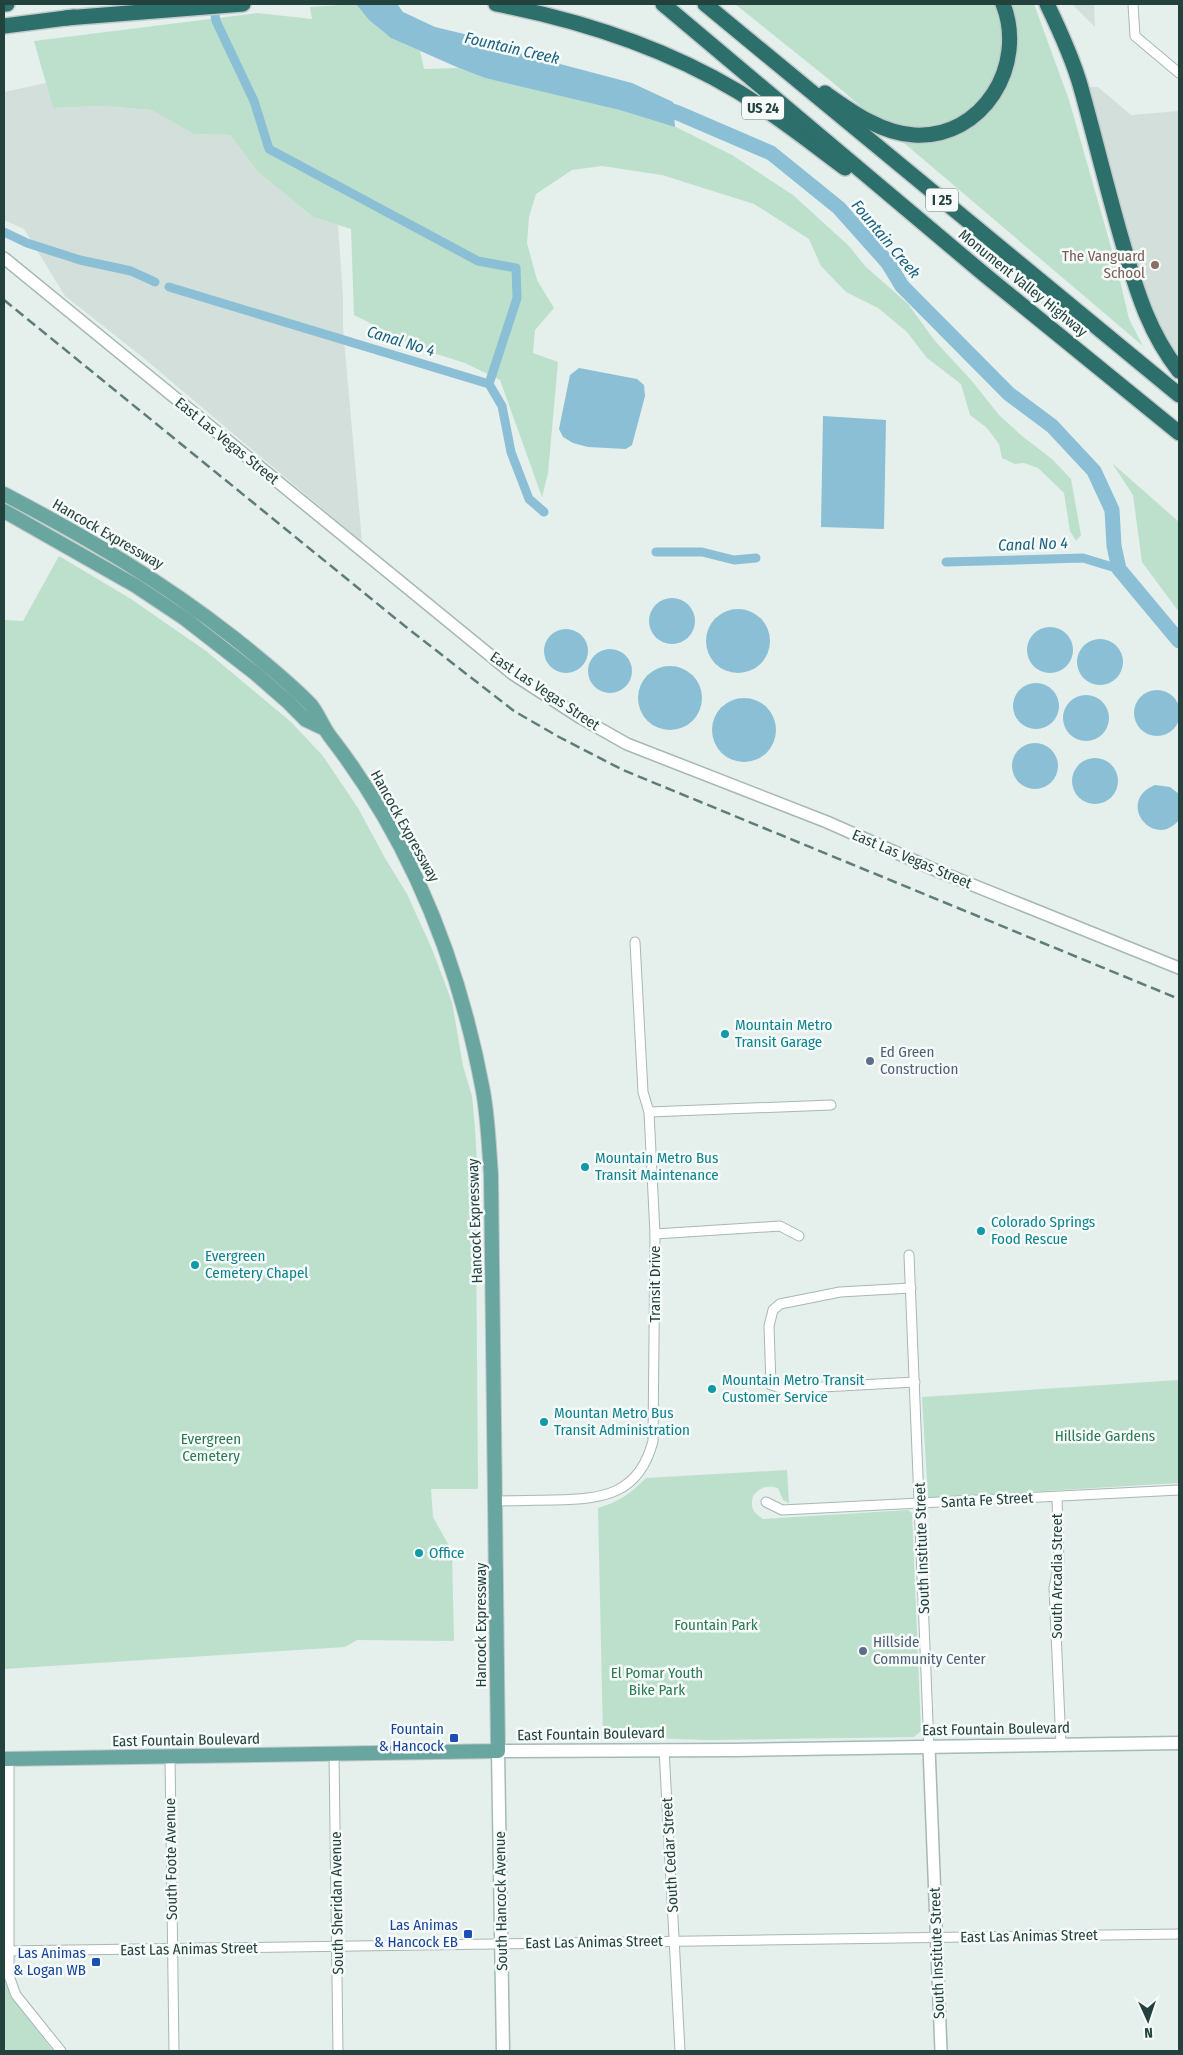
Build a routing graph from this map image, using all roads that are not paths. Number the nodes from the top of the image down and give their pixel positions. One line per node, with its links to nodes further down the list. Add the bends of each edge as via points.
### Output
1 (174, 4): 9 (highway)
2 (243, 4): 9 (highway)
3 (496, 4): 13 (highway, US 24, via 539,13 643,45 735,90 787,124)
4 (663, 4): 13 (highway, Monument Valley Highway / I 25)
5 (705, 4): 11 (highway, Monument Valley Highway / I 25)
6 (1004, 4): 11 (highway, via 1010,28 1009,56 996,92 964,124 924,135 903,133 866,120)
7 (1047, 4): 15 (highway, via 1081,87 1113,212 1147,318)
8 (1133, 4): 12 (street, via 1135,36)
9 (66, 18): 10 (highway)
10 (4, 26)
11 (747, 39): 16 (highway, Monument Valley Highway / I 25)
12 (1179, 73)
13 (960, 254): 17 (highway, Monument Valley Highway / I 25)
14 (4, 258): 22 (street, East Las Vegas Street, via 514,674 580,718 627,744 827,822 932,869)
15 (1179, 371)
16 (1179, 395)
17 (1179, 433)
18 (4, 494): 20 (main road, Hancock Expressway, via 89,539 193,606 298,692 313,708)
19 (4, 511): 20 (main road, Hancock Expressway, via 136,586 184,618 256,674 306,720)
20 (323, 728): 32 (main road, Hancock Expressway, via 367,787 410,864 443,938 465,1007 484,1093 491,1176)
21 (635, 942): 24 (street, Transit Drive, via 643,1092)
22 (1179, 968)
23 (831, 1105): 24 (street)
24 (649, 1112): 25 (street, Transit Drive)
25 (655, 1234): 26 (street, via 780,1226); 32 (street, Transit Drive, via 655,1426 650,1455 644,1466 624,1486 597,1498)
26 (799, 1236)
27 (910, 1255): 28 (street, South Institute Street)
28 (911, 1288): 29 (street, South Institute Street); 29 (street, via 840,1292 780,1304 773,1310 769,1326 772,1385 785,1390)
29 (915, 1382): 34 (street, South Institute Street)
30 (1179, 1490): 31 (street, Santa Fe Street)
31 (1057, 1497): 34 (street, Santa Fe Street); 36 (street, South Arcadia Street, via 1059,1563 1054,1588)
32 (496, 1501): 39 (main road, Hancock Expressway)
33 (766, 1502): 34 (street, Santa Fe Street, via 782,1510)
34 (920, 1504): 37 (street, South Institute Street)
35 (1179, 1743): 36 (main road, East Fountain Boulevard)
36 (1061, 1744): 37 (main road, East Fountain Boulevard)
37 (929, 1747): 38 (main road, East Fountain Boulevard); 44 (street, South Institute Street)
38 (664, 1749): 39 (main road, East Fountain Boulevard); 45 (street, South Cedar Street)
39 (498, 1751): 40 (main road, East Fountain Boulevard); 46 (main road, South Hancock Avenue)
40 (334, 1754): 41 (main road, East Fountain Boulevard); 47 (street, South Sheridan Avenue)
41 (170, 1757): 42 (main road, East Fountain Boulevard); 48 (street, South Foote Avenue)
42 (6, 1759): 49 (street)
43 (1179, 1934): 44 (street, East Las Animas Street)
44 (936, 1938): 45 (street, East Las Animas Street); 55 (street, South Institute Street)
45 (675, 1941): 46 (street, East Las Animas Street); 54 (street, South Cedar Street)
46 (501, 1944): 47 (street, East Las Animas Street); 53 (main road, South Hancock Avenue)
47 (337, 1947): 48 (street, East Las Animas Street); 52 (street, South Sheridan Avenue)
48 (172, 1950): 49 (street, East Las Animas Street); 51 (street, South Foote Avenue)
49 (7, 1951): 50 (street, via 12,1987)
50 (61, 2051)
51 (174, 2051)
52 (338, 2051)
53 (503, 2051)
54 (680, 2051)
55 (941, 2051)

